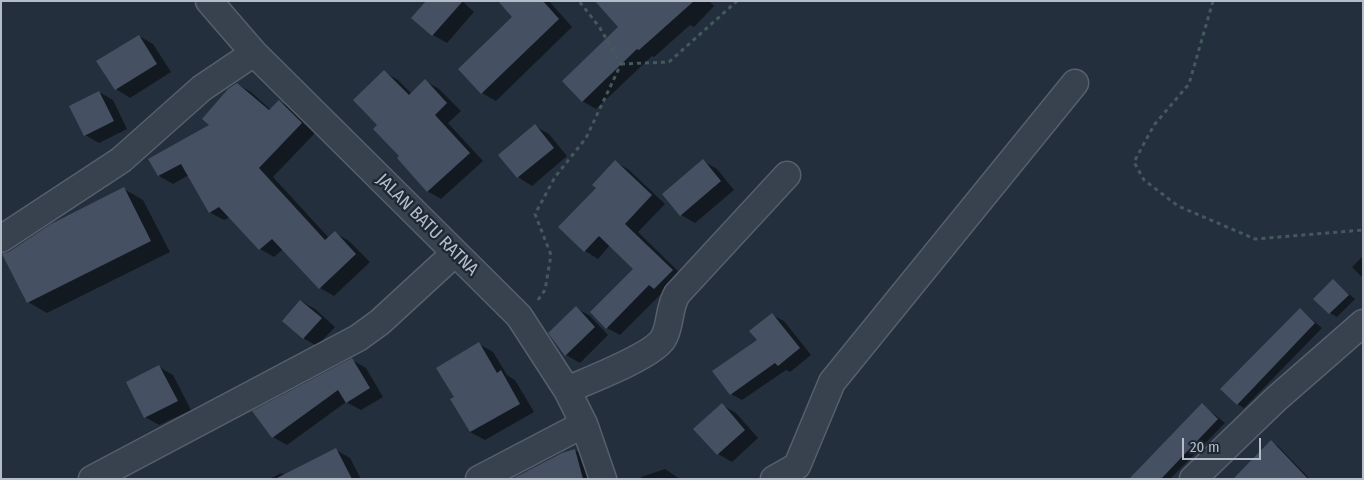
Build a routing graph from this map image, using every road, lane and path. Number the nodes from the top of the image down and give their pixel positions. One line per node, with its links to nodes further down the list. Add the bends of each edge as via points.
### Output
1 (209, 1): 5 (street, JALAN BATU RATNA)
2 (578, 1): 6 (path, via 600,28)
3 (737, 1): 6 (path, via 669,62)
4 (1213, 1): 9 (path, via 1189,84 1154,125 1134,162 1144,180 1178,206 1255,239)
5 (254, 53): 10 (street, via 202,88 121,160); 11 (street, JALAN BATU RATNA)
6 (621, 64): 12 (path, via 586,138 555,178 535,214 550,255 545,290 532,308)
7 (1075, 82): 19 (street, via 832,382 797,466)
8 (787, 175): 14 (street, via 677,294 669,310 662,341 647,352)
9 (1363, 230)
10 (1, 239)
11 (455, 253): 12 (street, JALAN BATU RATNA); 16 (street, via 358,338)
12 (519, 316): 14 (street, JALAN BATU RATNA)
13 (1363, 323): 20 (street, via 1276,399)
14 (567, 390): 15 (street, JALAN BATU RATNA)
15 (584, 424): 17 (street); 18 (street, JALAN BATU RATNA)
16 (92, 479)
17 (479, 479)
18 (603, 479)
19 (774, 479)
20 (1193, 479)

